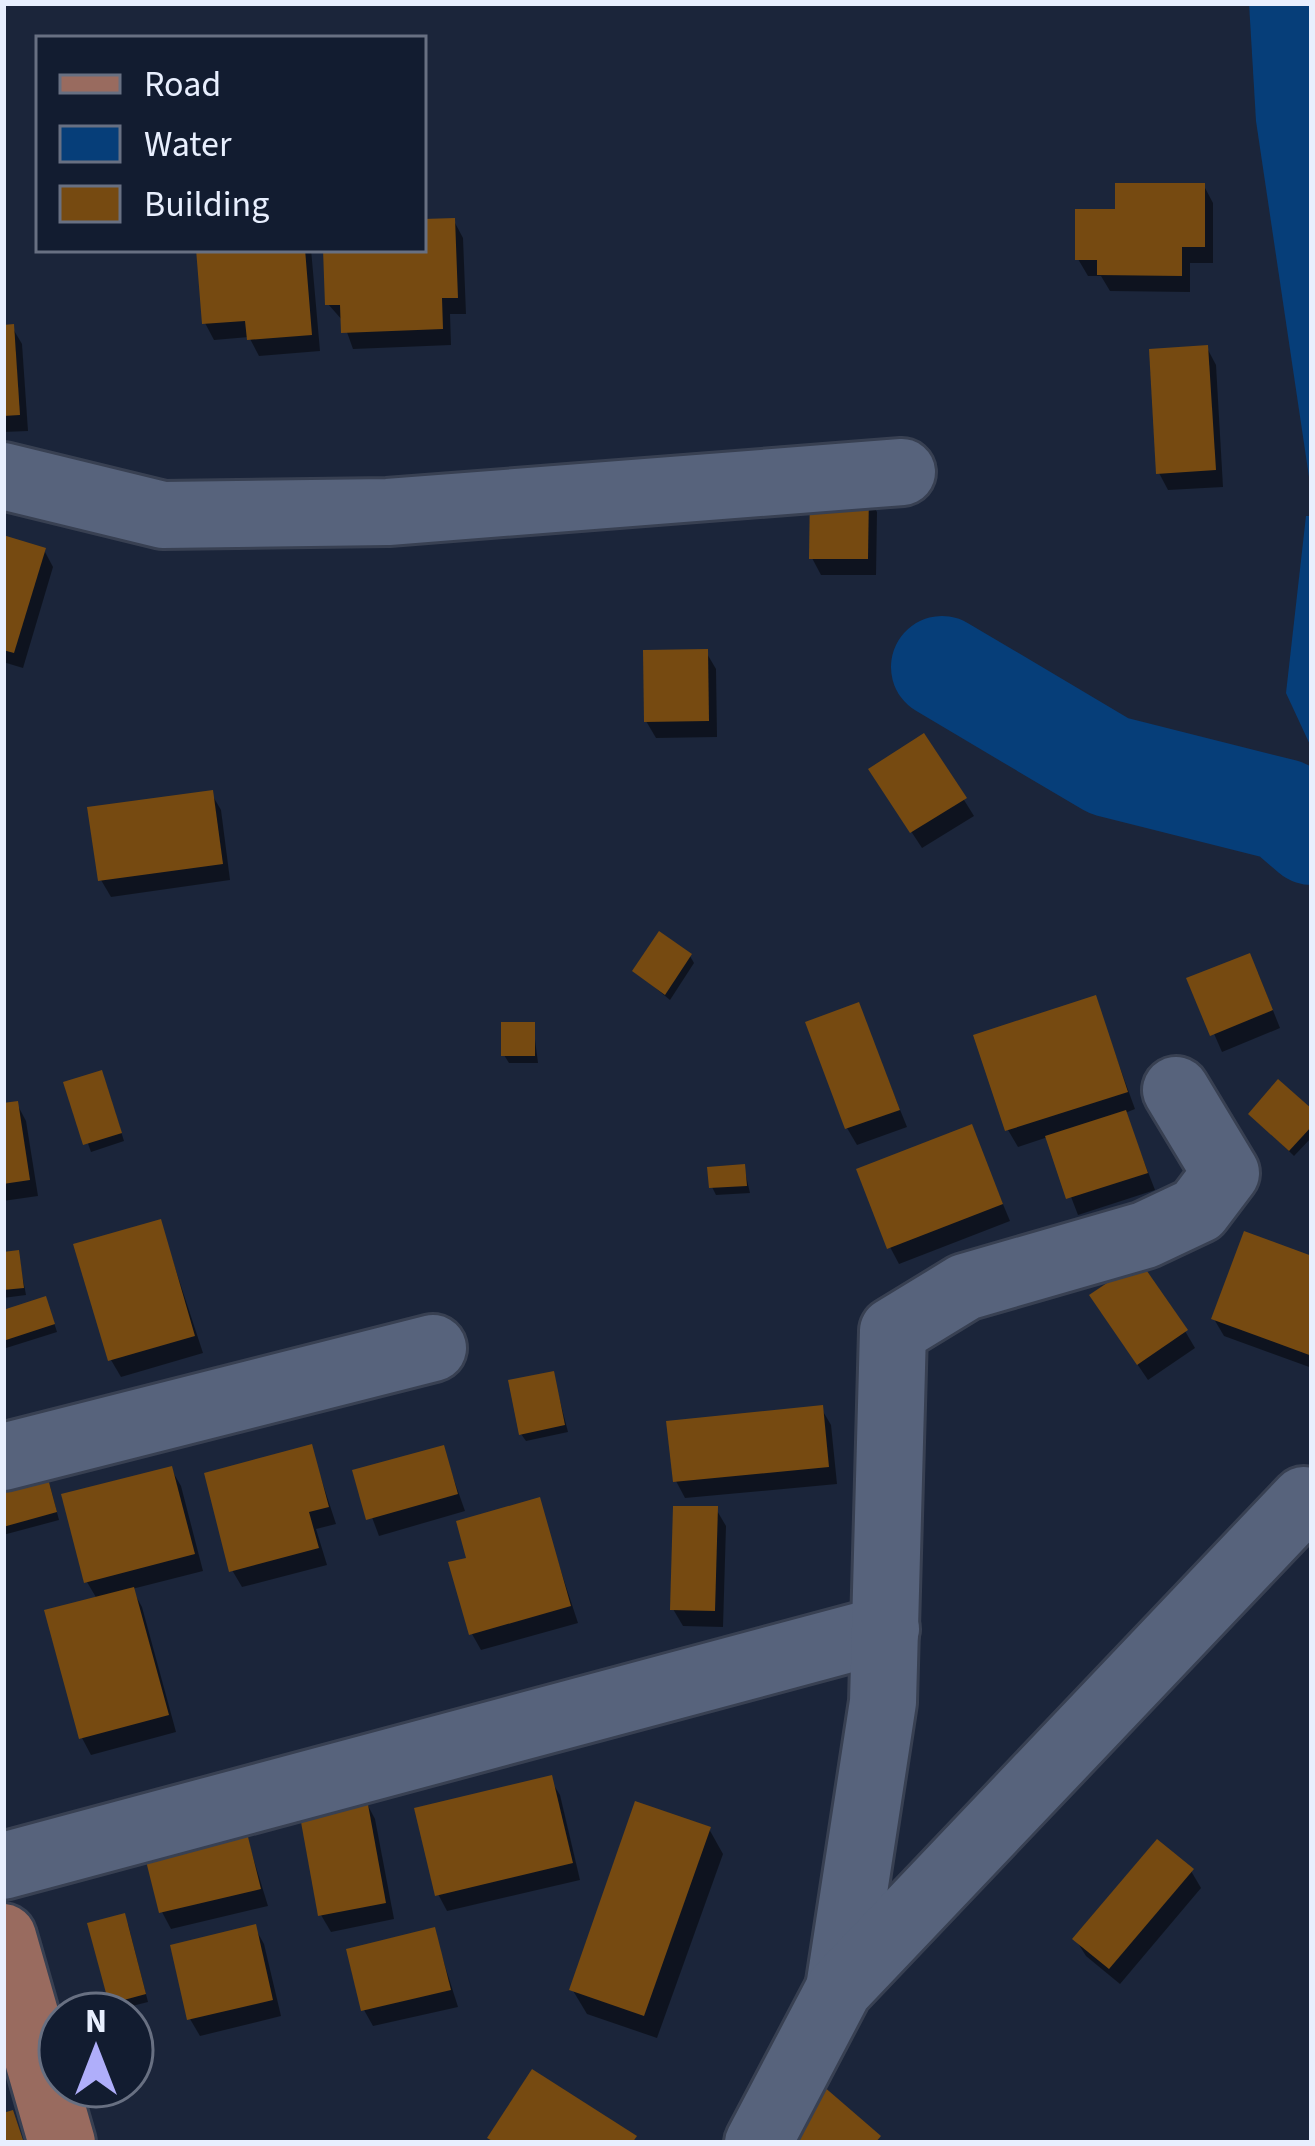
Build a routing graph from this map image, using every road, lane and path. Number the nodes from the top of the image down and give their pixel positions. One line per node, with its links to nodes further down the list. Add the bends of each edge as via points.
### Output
1 (902, 472): 2 (street, via 388,512 163,515)
2 (3, 476)
3 (1176, 1090): 7 (street, via 1226,1173 1198,1210 1145,1235 965,1287 893,1330)
4 (433, 1348): 5 (street)
5 (3, 1456)
6 (1304, 1500): 10 (street)
7 (886, 1629): 8 (street); 10 (street, via 883,1702)
8 (3, 1866)
9 (3, 1937): 11 (main road)
10 (839, 1989): 12 (street)
11 (62, 2143)
12 (758, 2143)

